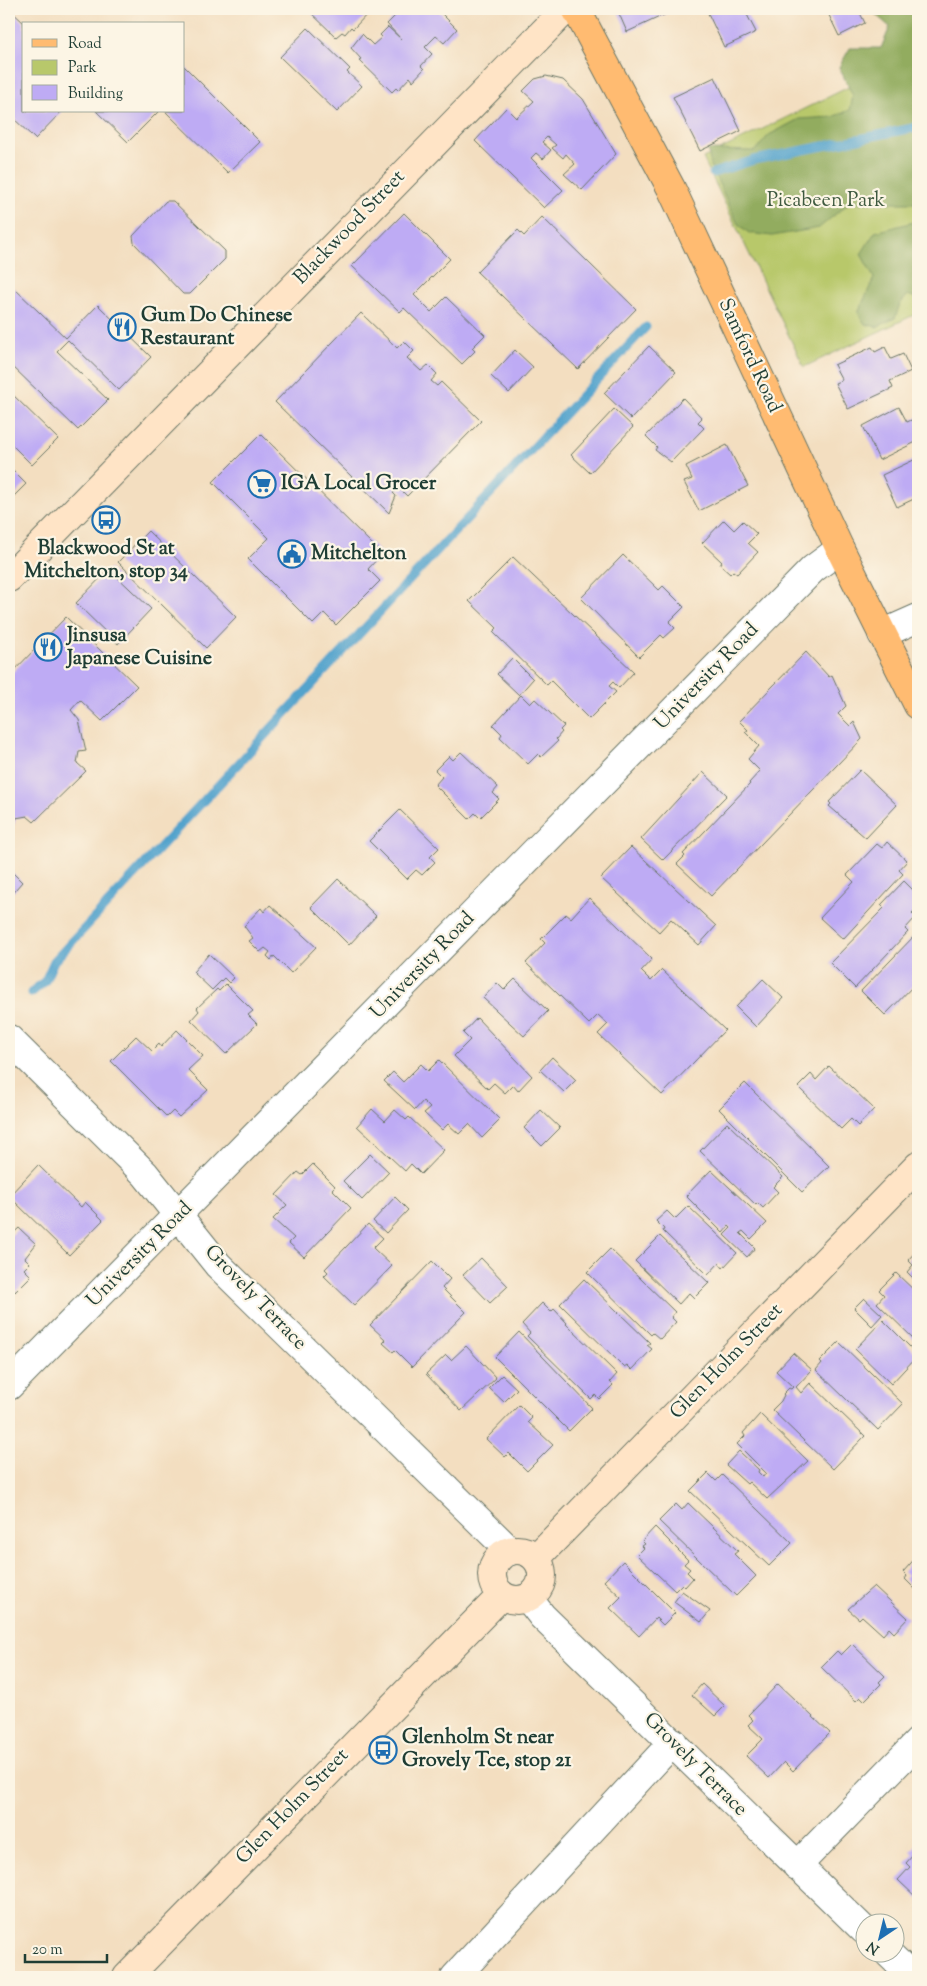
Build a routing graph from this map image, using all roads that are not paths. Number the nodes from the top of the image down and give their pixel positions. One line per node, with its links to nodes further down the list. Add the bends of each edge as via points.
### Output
1 (566, 9): 4 (street, Blackwood Street)
2 (576, 9): 3 (main road, Samford Road, via 671,188)
3 (840, 549): 6 (main road, Samford Road); 10 (street, University Road, via 813,569)
4 (9, 578)
5 (918, 618): 6 (street)
6 (882, 634): 7 (main road, Samford Road)
7 (918, 705)
8 (9, 1038): 10 (street, Grovely Terrace, via 145,1174)
9 (918, 1166): 13 (street, Glen Holm Street)
10 (178, 1216): 11 (street, University Road); 12 (street, Grovely Terrace, via 218,1265)
11 (9, 1386)
12 (508, 1552): 13 (street, via 520,1550); 14 (street, via 498,1559 492,1574 496,1589)
13 (536, 1558): 14 (street, via 541,1565 542,1582 538,1590)
14 (515, 1597): 15 (street, Grovely Terrace, via 542,1616); 20 (street, Glen Holm Street)
15 (673, 1742): 17 (street, Grovely Terrace); 21 (street)
16 (918, 1742): 17 (street)
17 (797, 1866): 18 (street, Grovely Terrace)
18 (854, 1920)
19 (899, 1964): 22 (street)
20 (127, 1977)
21 (455, 1977)
22 (913, 1977)

